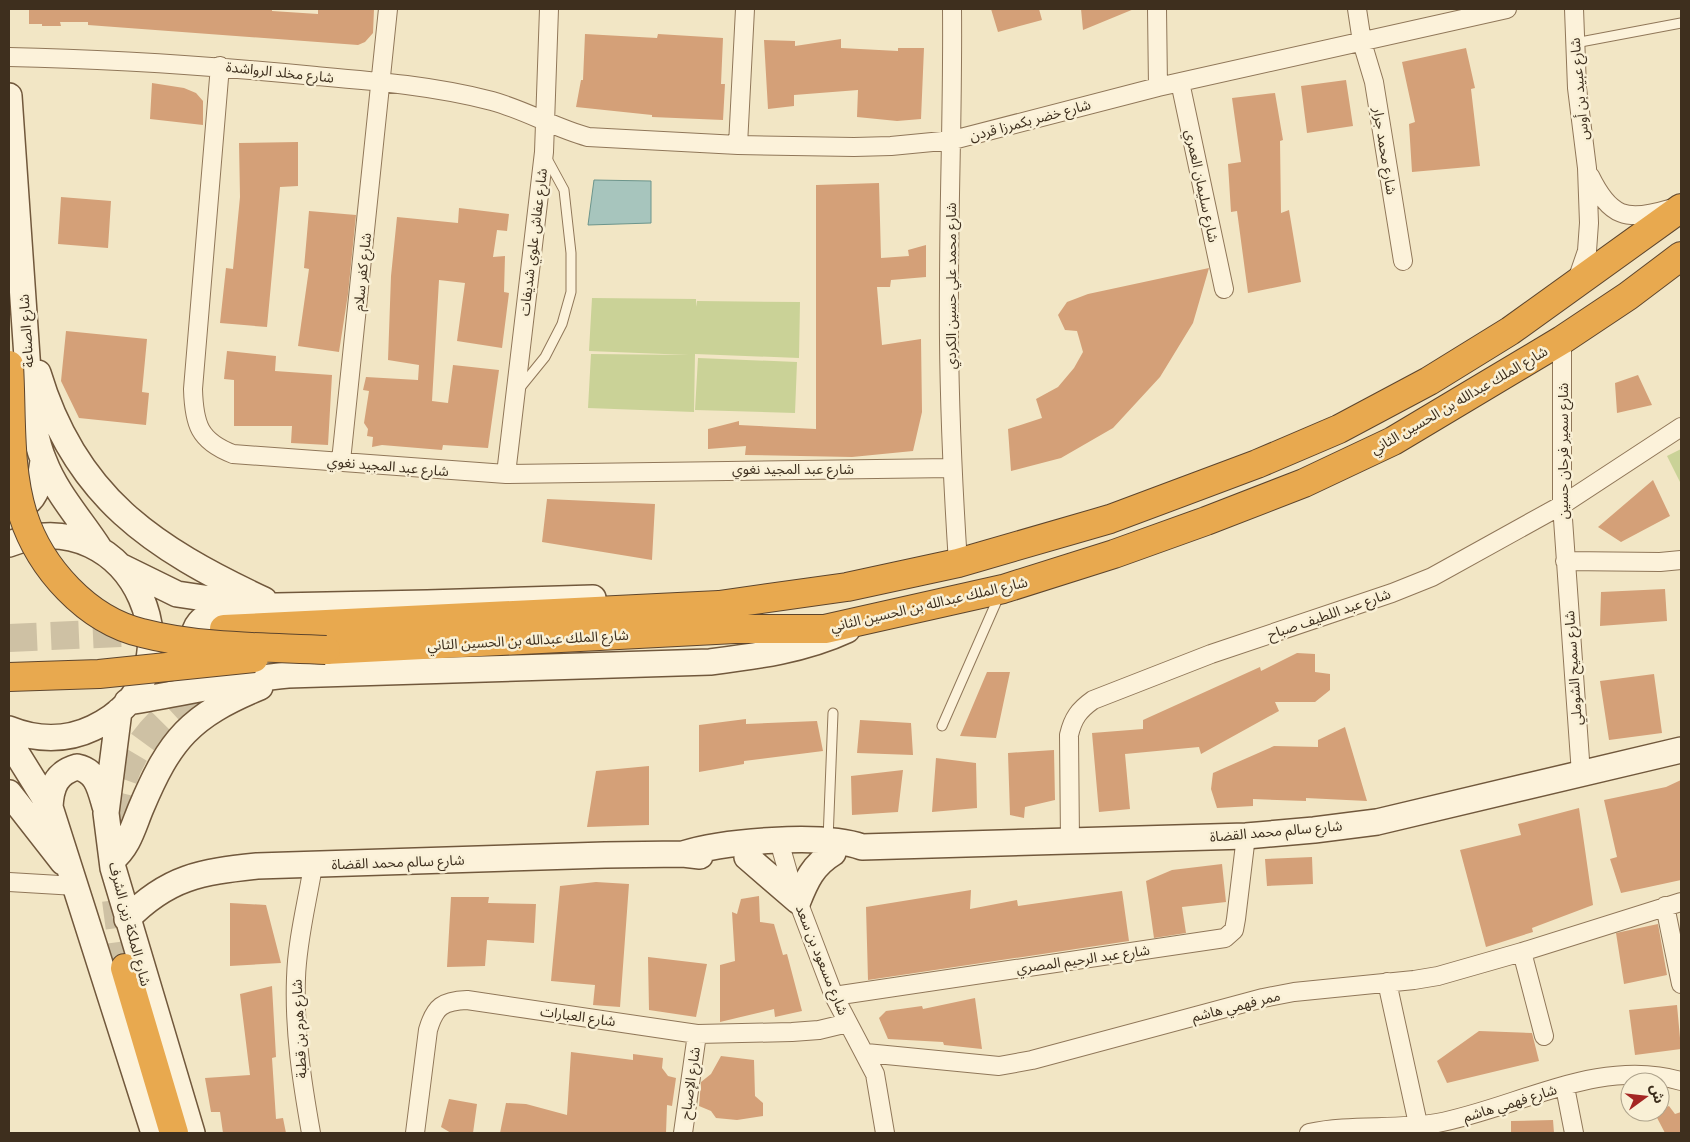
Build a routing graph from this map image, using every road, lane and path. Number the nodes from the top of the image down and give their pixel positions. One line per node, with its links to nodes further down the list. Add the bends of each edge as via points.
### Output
1 (388, 9): 14 (street, شارع كفر سلام)
2 (549, 9): 18 (street, شارع عفاش علوي شديفات)
3 (745, 9): 20 (street)
4 (952, 9): 19 (street, شارع محمد علي حسين الكردي)
5 (1157, 9): 16 (street)
6 (1357, 9): 10 (street, شارع محمد جرار)
7 (1507, 9): 10 (street, شارع خضر بكمرزا قردن)
8 (1574, 9): 11 (street, شارع عبيد بن أوس)
9 (1681, 23): 11 (lane)
10 (1362, 42): 15 (street, شارع خضر بكمرزا قردن); 25 (street, شارع محمد جرار, via 1374,82)
11 (1575, 43): 22 (street, شارع عبيد بن أوس)
12 (9, 57): 13 (street, شارع مخلد الرواشدة)
13 (220, 66): 14 (street, شارع مخلد الرواشدة); 34 (street, شارع عبد المجيد نغوي, via 193,389 197,424 216,448 233,454)
14 (382, 82): 18 (street, شارع مخلد الرواشدة, via 492,101); 34 (street, شارع كفر سلام)
15 (1180, 82): 16 (street, شارع خضر بكمرزا قردن); 27 (street, شارع سليمان العمري)
16 (1158, 88): 19 (street, شارع خضر بكمرزا قردن)
17 (9, 96): 28 (main road, شارع الصناعة)
18 (546, 123): 20 (street, شارع خضر بكمرزا قردن, via 588,137); 21 (street, شارع عفاش علوي شديفات)
19 (953, 140): 20 (street, شارع خضر بكمرزا قردن, via 891,146); 35 (street, شارع محمد علي حسين الكردي, via 949,286)
20 (738, 145)
21 (544, 152): 31 (street, شارع عفاش علوي شديفات); 31 (lane, via 564,190 572,253 571,292 562,324 545,357)
22 (1587, 168): 23 (street, شارع عبيد بن أوس, via 1602,200 1617,211 1635,216); 26 (street, شارع عبيد بن أوس, via 1589,240)
23 (1681, 207): 26 (highway, شارع الملك عبدالله بن الحسين الثاني)
24 (1681, 256): 29 (highway, شارع الملك عبدالله بن الحسين الثاني)
25 (1403, 261)
26 (1576, 283): 43 (highway, شارع الملك عبدالله بن الحسين الثاني, via 1510,331 1437,376 1339,429 1239,471 1110,519)
27 (1224, 289)
28 (26, 335): 33 (main road, شارع الصناعة, via 31,404); 48 (main road, via 59,428 81,465 106,497 175,554 223,581)
29 (1562, 340): 38 (street, شارع سمير فرحان حسين); 45 (highway, شارع الملك عبدالله بن الحسين الثاني, via 1393,441 1304,483 1114,554)
30 (9, 365): 50 (highway, bridge, via 12,444 23,514 43,556 73,595 107,618 141,633 222,644)
31 (515, 394): 36 (street, شارع عفاش علوي شديفات)
32 (1681, 427): 38 (street, شارع عبد اللطيف صباح)
33 (44, 461): 37 (main road, via 32,498 22,503); 40 (main road, شارع الصناعة, via 61,493)
34 (341, 462): 36 (street, شارع عبد المجيد نغوي)
35 (952, 468): 36 (street, شارع عبد المجيد نغوي); 43 (street, شارع محمد علي حسين الكردي)
36 (506, 474)
37 (9, 499)
38 (1562, 506): 42 (street, شارع سمير فرحان حسين); 65 (street, شارع عبد اللطيف صباح, via 1486,549 1392,593 1211,654 1093,700 1072,721 1069,735)
39 (9, 544): 40 (main road, via 36,536 52,536 69,537)
40 (99, 548): 44 (main road)
41 (1681, 560): 42 (street)
42 (1565, 561): 60 (street, شارع سميح الشوملي)
43 (958, 563): 48 (highway, شارع الملك عبدالله بن الحسين الثاني, via 847,587 719,605)
44 (122, 567): 46 (main road, via 177,594); 54 (main road, via 142,595 150,628 146,667 140,683)
45 (1002, 589): 47 (highway, شارع الملك عبدالله بن الحسين الثاني); 56 (lane)
46 (244, 604): 48 (main road); 53 (main road, via 200,621 194,632 196,652 200,662 210,671 228,676)
47 (872, 619): 50 (highway, شارع الملك عبدالله بن الحسين الثاني, via 825,629 734,629); 51 (main road, via 807,646 710,662)
48 (282, 622): 49 (highway, شارع الملك عبدالله بن الحسين الثاني)
49 (224, 629)
50 (326, 650): 52 (highway, شارع الملك عبدالله بن الحسين الثاني, bridge, via 159,670)
51 (288, 675): 53 (main road); 70 (main road, via 232,698 189,728 162,761 129,839)
52 (9, 678)
53 (261, 678): 54 (main road)
54 (123, 706): 57 (main road, via 102,724 62,737 41,738); 63 (main road, شارع الملكة زين الشرف)
55 (833, 713): 66 (lane)
56 (942, 726)
57 (9, 729)
58 (9, 741): 62 (main road)
59 (1681, 750): 60 (main road, شارع سالم محمد القضاة)
60 (1581, 774): 64 (main road, شارع سالم محمد القضاة, via 1377,822)
61 (9, 794): 72 (main road)
62 (50, 807): 63 (main road, via 53,784 64,773 77,768 91,772); 72 (main road)
63 (106, 813): 70 (main road, شارع الملكة زين الشرف)
64 (1246, 836): 65 (main road, شارع سالم محمد القضاة); 81 (street, شارع عبد الرحيم المصري, via 1234,930 1225,938)
65 (1070, 840): 66 (main road, شارع سالم محمد القضاة)
66 (831, 847): 67 (main road, شارع سالم محمد القضاة); 74 (main road, via 810,874)
67 (780, 849): 68 (main road, شارع سالم محمد القضاة, via 719,846); 69 (main road, شارع سالم محمد القضاة); 74 (street, شارع مسعود بن سعد)
68 (683, 854): 69 (main road, شارع سالم محمد القضاة); 71 (main road, شارع سالم محمد القضاة)
69 (747, 858): 74 (main road)
70 (112, 860): 76 (main road, شارع الملكة زين الشرف)
71 (313, 866): 76 (main road, شارع سالم محمد القضاة, via 257,866 201,874 160,890); 92 (street, شارع هرم بن قطبة, via 296,978 301,1077)
72 (75, 880): 73 (street); 89 (main road)
73 (9, 882)
74 (798, 901): 81 (street, شارع مسعود بن سعد)
75 (1673, 904): 77 (street, ممر فهمي هاشم); 80 (street)
76 (127, 918): 91 (main road, شارع الملكة زين الشرف)
77 (1522, 952): 79 (street, ممر فهمي هاشم, via 1438,976); 84 (street)
78 (124, 968): 90 (highway)
79 (1387, 982): 85 (street, ممر فهمي هاشم, via 1263,998 999,1066); 88 (street)
80 (1681, 984)
81 (834, 996): 82 (street, شارع مسعود بن سعد)
82 (848, 1024): 83 (street, شارع العبارات, via 792,1032); 85 (street, شارع مسعود بن سعد)
83 (697, 1034): 93 (street, شارع العبارات, via 467,1000 450,1001 432,1016 428,1030); 94 (street, شارع الإصباح)
84 (1544, 1036)
85 (866, 1053): 95 (street, شارع مسعود بن سعد, via 879,1085)
86 (1681, 1081): 87 (street, شارع فهمي هاشم, via 1652,1076 1611,1076)
87 (1564, 1086): 88 (street, شارع فهمي هاشم); 97 (street)
88 (1419, 1129): 96 (street, شارع فهمي هاشم)
89 (154, 1133)
90 (174, 1133)
91 (192, 1133)
92 (311, 1133)
93 (416, 1133)
94 (683, 1133)
95 (885, 1133)
96 (1308, 1133)
97 (1574, 1133)

